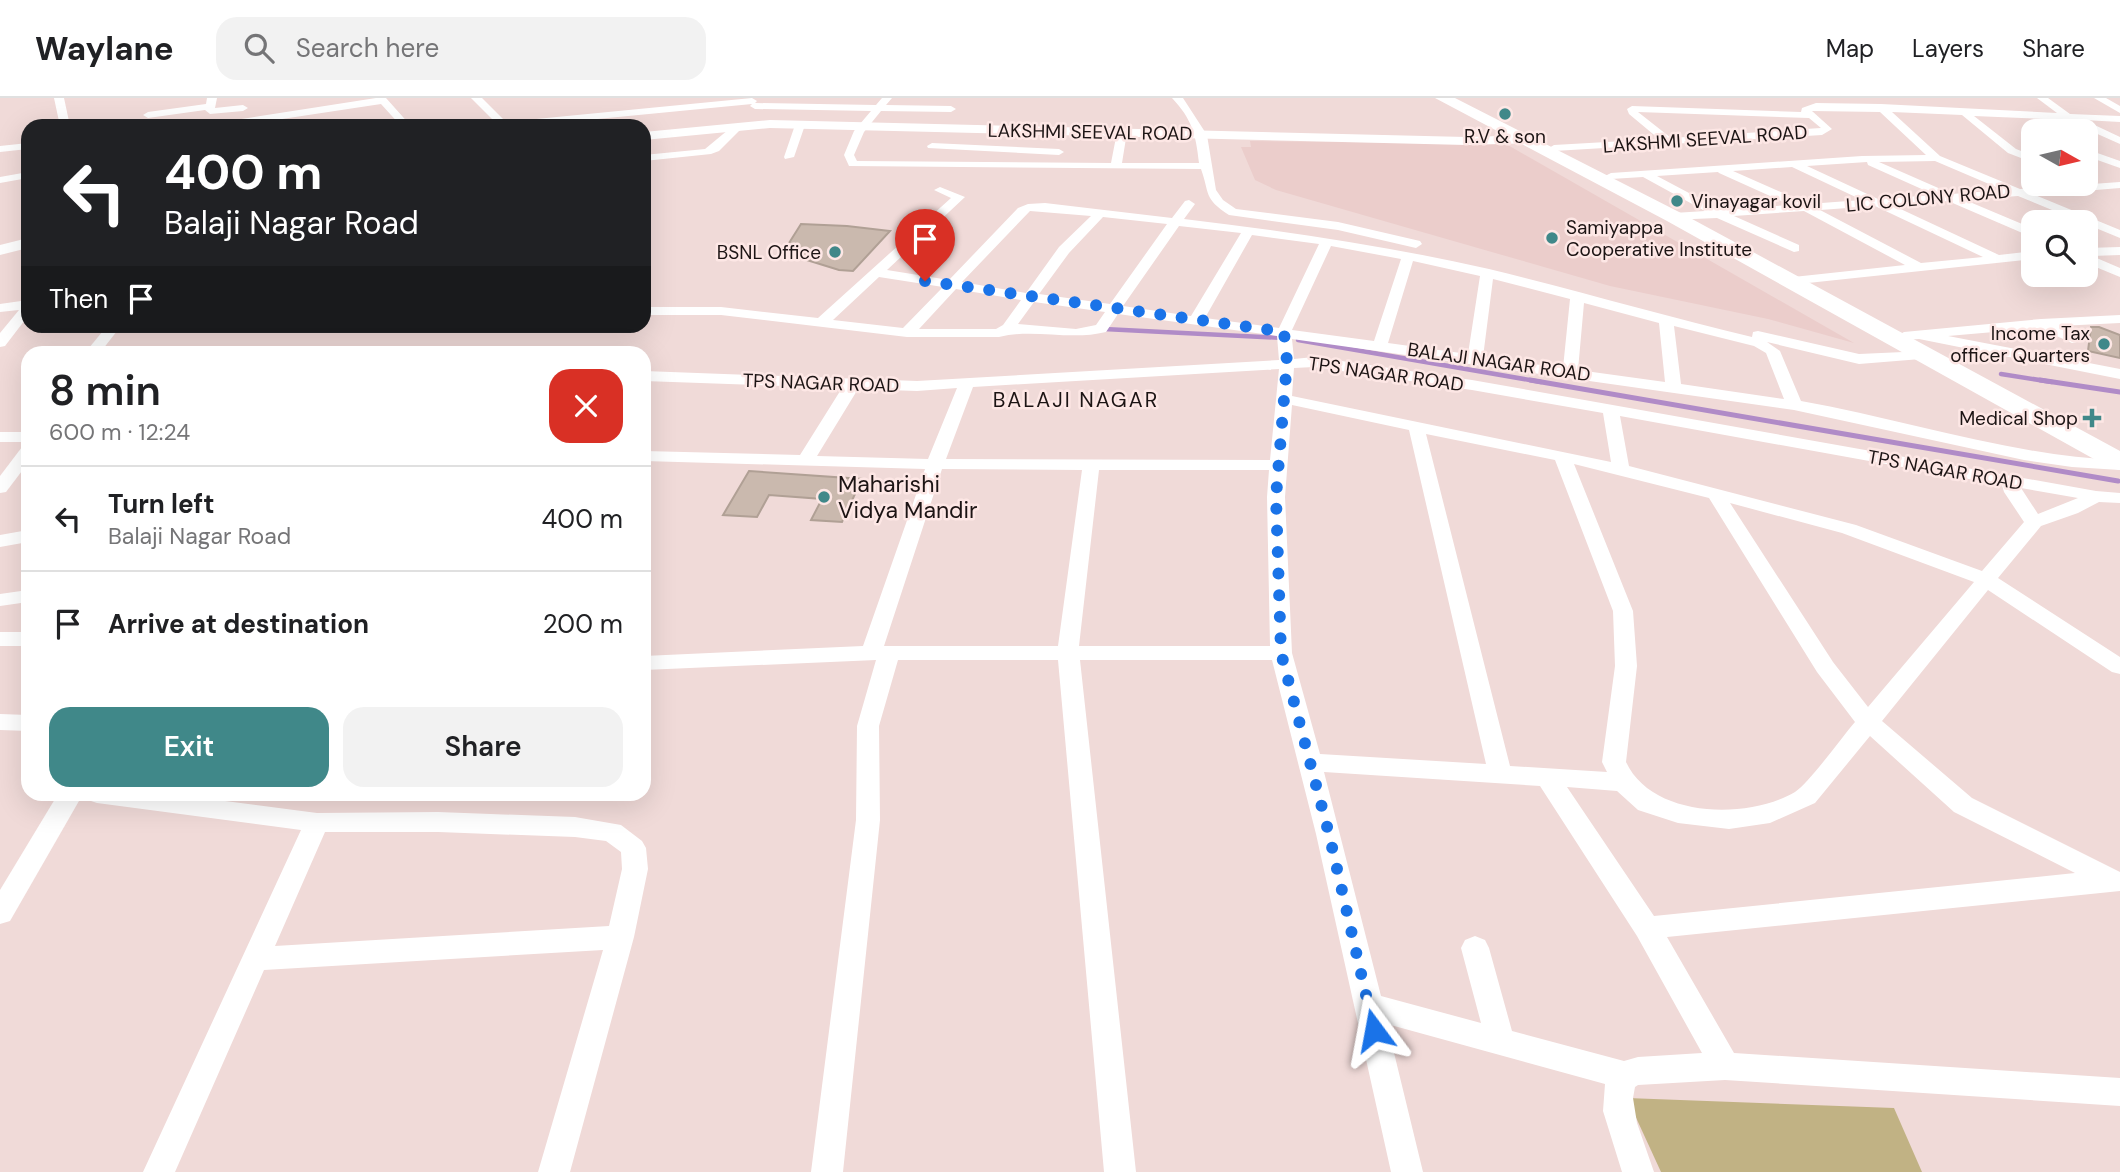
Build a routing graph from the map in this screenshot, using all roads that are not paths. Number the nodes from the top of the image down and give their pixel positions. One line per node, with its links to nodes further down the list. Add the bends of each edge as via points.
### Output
1 (59, 98): 30 (street)
2 (475, 98): 34 (street)
3 (650, 98): 17 (street)
4 (887, 98): 18 (street)
5 (1177, 98): 44 (street)
6 (1443, 98): 15 (main road)
7 (1868, 98): 22 (street)
8 (1927, 98): 25 (street)
9 (2042, 98): 29 (street)
10 (2099, 98): 21 (street)
11 (382, 99): 23 (street); 33 (street)
12 (210, 102): 16 (street, via 210,111 215,112); 28 (street)
13 (752, 102): 17 (street); 18 (street); 37 (street)
14 (1996, 104): 27 (street)
15 (1465, 105): 48 (main road)
16 (260, 106)
17 (662, 108): 35 (street, via 569,112)
18 (880, 108): 19 (street); 39 (street)
19 (951, 109)
20 (1702, 110): 24 (street); 45 (street); 46 (street, via 1632,109)
21 (2120, 110)
22 (1886, 111): 24 (street, via 1816,106); 25 (street); 59 (street)
23 (296, 113): 31 (street); 32 (street)
24 (1808, 113): 45 (street, LAKSHMI SEEVAL ROAD, via 1827,129)
25 (1948, 113): 26 (street)
26 (1966, 114): 27 (street); 55 (street)
27 (2014, 115): 29 (street)
28 (147, 116)
29 (2068, 117): 36 (street); 47 (street)
30 (64, 119)
31 (259, 119)
32 (300, 119)
33 (401, 119)
34 (498, 119)
35 (534, 119)
36 (2120, 119)
37 (770, 124): 38 (street, LAKSHMI SEEVAL ROAD); 40 (street, LAKSHMI SEEVAL ROAD)
38 (800, 125): 39 (street, LAKSHMI SEEVAL ROAD); 57 (street)
39 (863, 126): 41 (street, LAKSHMI SEEVAL ROAD); 62 (street, via 849,155 853,164)
40 (738, 127): 43 (street, LAKSHMI SEEVAL ROAD); 56 (street, via 707,152)
41 (933, 129): 42 (street, LAKSHMI SEEVAL ROAD); 49 (street)
42 (1122, 132): 44 (street, LAKSHMI SEEVAL ROAD); 61 (street)
43 (651, 135)
44 (1202, 135): 48 (street, LAKSHMI SEEVAL ROAD); 65 (street)
45 (1740, 137): 46 (street, LAKSHMI SEEVAL ROAD)
46 (1669, 141): 48 (street, LAKSHMI SEEVAL ROAD)
47 (2120, 141)
48 (1538, 142): 69 (main road); 84 (main road)
49 (932, 146): 52 (street); 62 (street)
50 (21, 147): 51 (street)
51 (0, 149)
52 (1078, 152)
53 (1776, 152): 63 (street)
54 (1104, 153): 61 (street)
55 (2021, 155)
56 (651, 157)
57 (789, 157)
58 (2098, 157): 64 (street)
59 (1936, 158): 60 (street); 75 (street)
60 (1863, 159): 63 (street); 78 (street)
61 (1117, 160): 62 (street); 65 (street)
62 (932, 165)
63 (1800, 165): 66 (street); 79 (street)
64 (2120, 165)
65 (1205, 166): 120 (street, via 1210,190 1233,212 1338,226 1424,246 1840,356 1859,359)
66 (1718, 169): 67 (street); 81 (street)
67 (1645, 174): 69 (street); 82 (street)
68 (21, 176): 70 (street)
69 (1611, 176): 84 (main road)
70 (0, 180)
71 (2098, 185): 72 (street, LIC COLONY ROAD)
72 (2120, 185)
73 (2098, 187): 77 (street)
74 (940, 190): 100 (street, via 959,197)
75 (2018, 191): 76 (street, LIC COLONY ROAD); 78 (street, LIC COLONY ROAD); 88 (street)
76 (2021, 191)
77 (2120, 196)
78 (1954, 198): 79 (street, LIC COLONY ROAD); 86 (street)
79 (1878, 202): 81 (street, LIC COLONY ROAD); 97 (street)
80 (1189, 204): 85 (street)
81 (1807, 208): 82 (street, LIC COLONY ROAD); 99 (street)
82 (1715, 212): 84 (street, LIC COLONY ROAD); 91 (street)
83 (1100, 213): 85 (street); 104 (street, via 1028,208); 105 (street)
84 (1680, 216): 103 (main road)
85 (1176, 220): 87 (street); 109 (street)
86 (2021, 228)
87 (1249, 230): 89 (street); 112 (street)
88 (2120, 234)
89 (1327, 241): 95 (street); 122 (street)
90 (21, 245): 92 (street)
91 (1794, 248)
92 (0, 250)
93 (2120, 251): 94 (street)
94 (2098, 252)
95 (1408, 256): 102 (street); 123 (street)
96 (2021, 256): 97 (street)
97 (1994, 257): 99 (street)
98 (2098, 263): 101 (street)
99 (1917, 266): 103 (street)
100 (875, 272): 104 (street, BALAJI NAGAR ROAD); 115 (street)
101 (2120, 273)
102 (1487, 274): 106 (street); 124 (street)
103 (1795, 280): 120 (main road)
104 (950, 286): 105 (street, BALAJI NAGAR ROAD); 118 (street)
105 (1028, 297): 109 (street, BALAJI NAGAR ROAD); 117 (street)
106 (1577, 298): 114 (street); 125 (street)
107 (21, 306): 108 (street)
108 (0, 308)
109 (1113, 309): 112 (street, BALAJI NAGAR ROAD); 117 (street, via 1101,329 1076,333)
110 (651, 311): 115 (street, via 721,311)
111 (21, 314): 121 (street)
112 (1196, 320): 122 (street, BALAJI NAGAR ROAD)
113 (2120, 320): 116 (street)
114 (1666, 322): 130 (street); 132 (street, via 1769,347)
115 (821, 323): 118 (street)
116 (2041, 323): 119 (street); 120 (street)
117 (1008, 328): 118 (street, via 984,335)
118 (907, 333)
119 (2072, 339)
120 (1916, 342): 126 (street); 138 (main road); 142 (main road)
121 (0, 343)
122 (1286, 345): 123 (street, BALAJI NAGAR ROAD); 128 (street, TPS NAGAR ROAD); 131 (street); 133 (street, TPS NAGAR ROAD, via 1314,362)
123 (1380, 345): 124 (street, BALAJI NAGAR ROAD)
124 (1475, 358): 125 (street, BALAJI NAGAR ROAD)
125 (1570, 372): 130 (street, BALAJI NAGAR ROAD)
126 (2120, 374)
127 (651, 376): 129 (street, TPS NAGAR ROAD)
128 (967, 382): 129 (street, TPS NAGAR ROAD); 143 (street)
129 (852, 385): 141 (street)
130 (1673, 387): 132 (street, BALAJI NAGAR ROAD)
131 (1284, 400): 134 (street); 144 (street)
132 (1794, 405): 142 (street, BALAJI NAGAR ROAD, via 2047,460)
133 (1611, 410): 146 (street); 147 (street, TPS NAGAR ROAD)
134 (1417, 429): 140 (street); 170 (street)
135 (0, 437): 136 (street)
136 (21, 439)
137 (21, 450): 149 (street)
138 (2120, 453)
139 (651, 456): 141 (street)
140 (1562, 457): 146 (street); 172 (street, via 1623,611 1626,666 1614,762)
141 (806, 459): 143 (street)
142 (2120, 463)
143 (935, 464): 145 (street); 162 (street)
144 (1278, 465): 145 (street); 163 (street)
145 (1091, 466): 161 (street)
146 (1620, 469): 150 (street)
147 (2010, 481): 151 (street, TPS NAGAR ROAD); 153 (street)
148 (21, 484): 149 (street)
149 (0, 488)
150 (1716, 495): 156 (street, via 1849,529); 166 (street, via 1825,667)
151 (2096, 496): 152 (street, TPS NAGAR ROAD); 153 (street)
152 (2120, 498)
153 (2034, 522): 156 (street)
154 (21, 537): 155 (street)
155 (0, 541)
156 (1986, 579): 165 (street); 166 (street)
157 (21, 597): 158 (street)
158 (0, 600)
159 (0, 639): 160 (street)
160 (21, 639)
161 (1068, 651): 162 (street); 163 (street); 190 (street)
162 (880, 653): 164 (street); 189 (street, via 868,726 868,820)
163 (1281, 653): 169 (street)
164 (651, 663)
165 (2120, 667)
166 (1867, 721): 172 (street, via 1806,797 1770,814 1729,819 1678,814 1647,803); 176 (street, via 1963,805)
167 (0, 722): 168 (street)
168 (21, 723)
169 (1310, 762): 170 (street); 182 (street)
170 (1500, 774): 171 (street)
171 (1548, 778): 172 (street); 178 (street)
172 (1623, 782)
173 (67, 801): 177 (street)
174 (150, 801): 175 (street)
175 (317, 823): 179 (street, via 465,823 612,832 633,848 635,869); 181 (street)
176 (2118, 882): 178 (street)
177 (0, 913)
178 (1647, 928): 184 (street)
179 (620, 937): 181 (street); 188 (street)
180 (1475, 948): 183 (street)
181 (256, 959): 187 (street)
182 (1369, 1006): 183 (street); 191 (street)
183 (1500, 1040): 185 (street)
184 (1725, 1066): 185 (street); 186 (street)
185 (1624, 1075): 192 (street, via 1617,1088 1617,1106)
186 (2120, 1092)
187 (159, 1172)
188 (555, 1172)
189 (827, 1172)
190 (1120, 1172)
191 (1407, 1172)
192 (1638, 1172)

